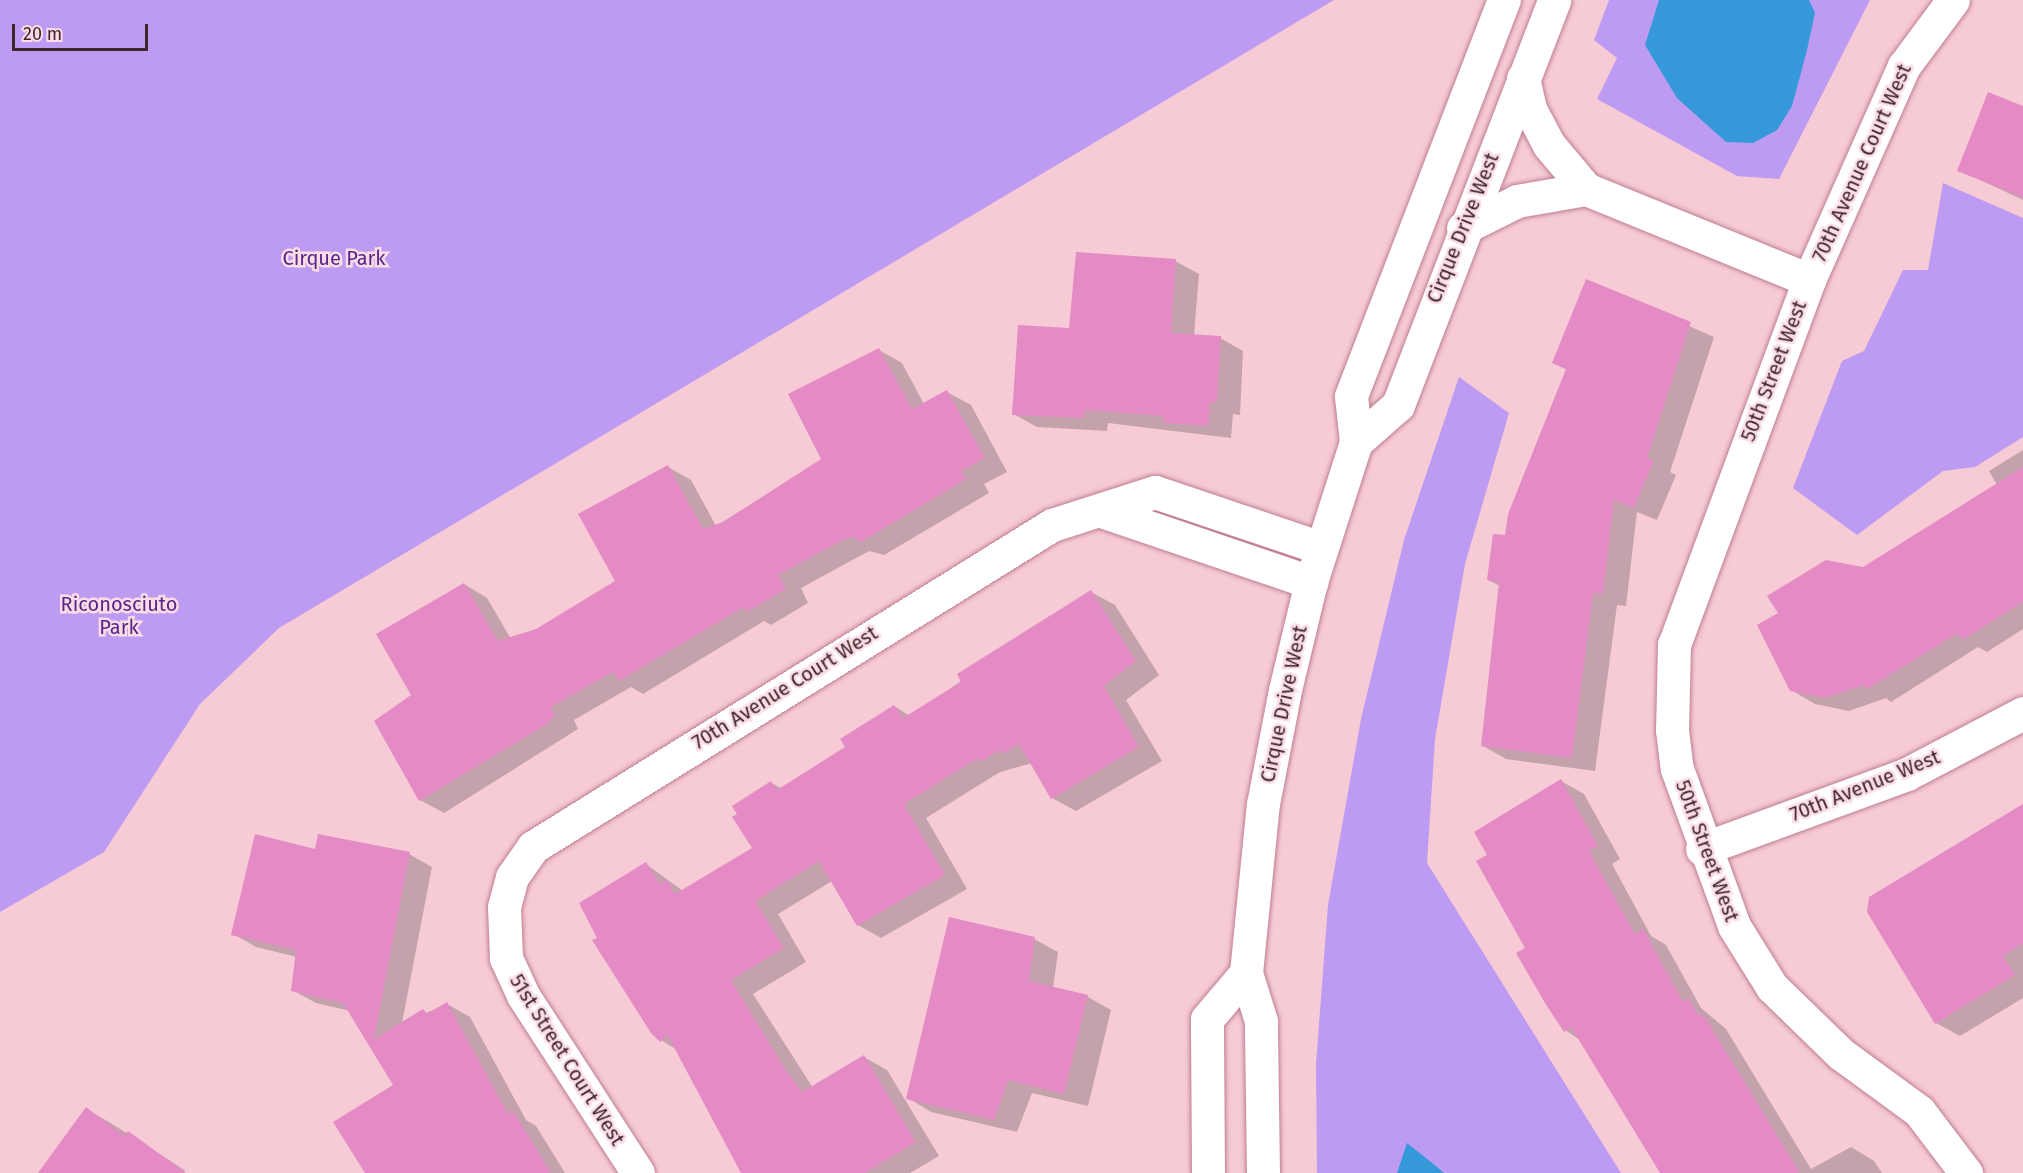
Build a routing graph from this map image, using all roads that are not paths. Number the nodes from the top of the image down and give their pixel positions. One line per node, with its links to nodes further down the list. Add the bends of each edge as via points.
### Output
1 (1504, 0): 8 (street, Cirque Drive West, via 1355,385)
2 (1554, 0): 4 (street, Cirque Drive West)
3 (1953, 0): 7 (street, 70th Avenue Court West, via 1904,66)
4 (1523, 78): 5 (street, 70th Avenue Court West, via 1530,109 1549,145); 6 (street, Cirque Drive West)
5 (1587, 189): 6 (street, via 1517,201); 7 (street, 70th Avenue Court West)
6 (1463, 228): 8 (street, Cirque Drive West, via 1398,405)
7 (1809, 280): 13 (street, 50th Street West, via 1674,644 1674,748)
8 (1356, 442): 10 (street, Cirque Drive West)
9 (1104, 512): 10 (street, 70th Avenue Court West, via 1161,493); 11 (street, 70th Avenue Court West); 14 (street, 70th Avenue Court West, via 1069,518 1028,538 556,828 522,858)
10 (1322, 548): 11 (street, Cirque Drive West)
11 (1311, 582): 15 (street, Cirque Drive West, via 1263,804)
12 (2023, 713): 13 (street, 70th Avenue West, via 1907,774)
13 (1702, 849): 19 (street, 50th Street West, via 1738,933 1772,987 1841,1054 1919,1111)
14 (504, 907): 16 (street, 51st Street Court West, via 503,945 511,973)
15 (1246, 973): 17 (street, via 1207,1019); 18 (street, Cirque Drive West, via 1261,1021)
16 (638, 1173)
17 (1209, 1173)
18 (1263, 1173)
19 (1966, 1173)

